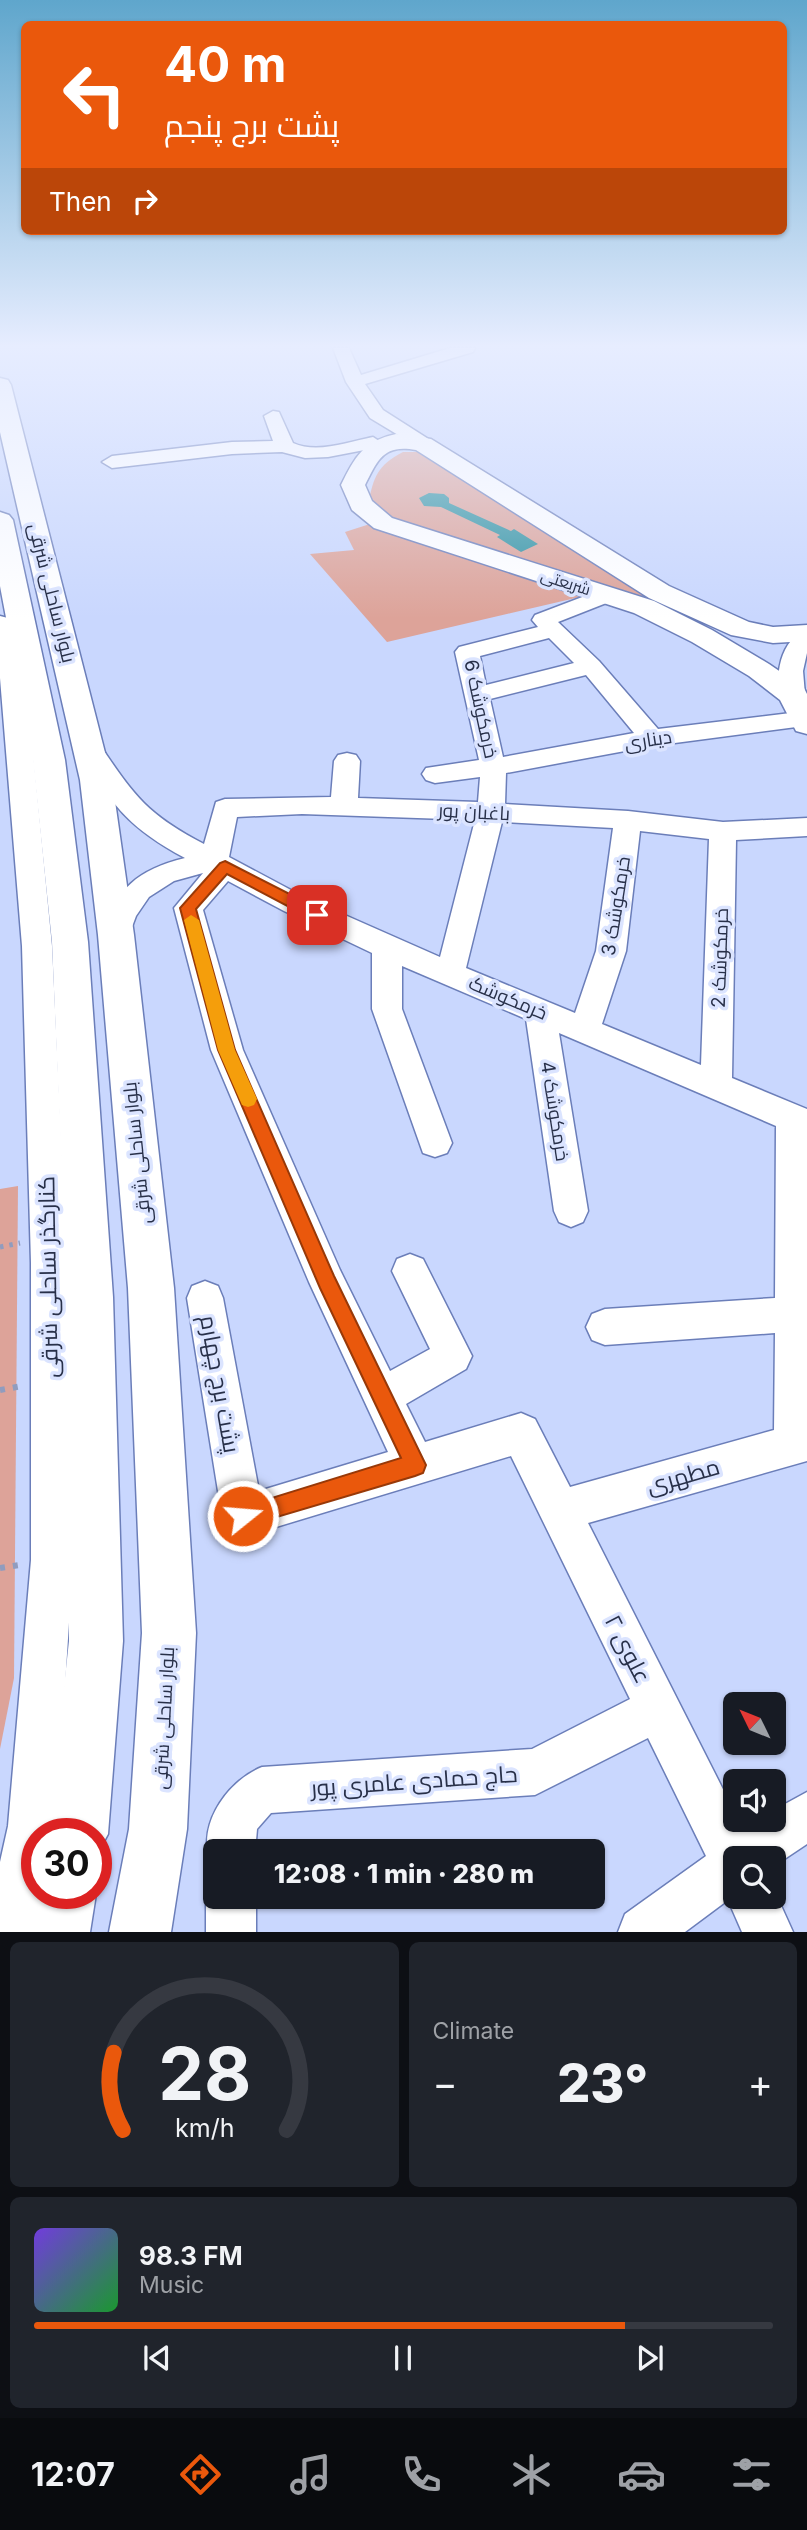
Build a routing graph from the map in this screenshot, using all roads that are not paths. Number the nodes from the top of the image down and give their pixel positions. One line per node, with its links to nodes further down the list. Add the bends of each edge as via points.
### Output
1 (13, 438): 18 (main road, بلوار ساحلی شرقی)
2 (282, 438): 7 (street)
3 (370, 438): 6 (street)
4 (414, 438): 5 (street, شریعتی)
5 (423, 444): 6 (main road, via 398,441); 13 (main road, شریعتی, via 659,592 741,629)
6 (374, 445): 7 (street, via 310,452); 10 (main road, شریعتی, via 353,485 361,505 383,523)
7 (285, 446): 8 (street)
8 (112, 462)
9 (0, 520): 27 (main road, بلوار ساحلی شرقی, via 49,760)
10 (606, 595): 12 (street, via 543,620); 16 (main road, شریعتی, via 644,607 759,670)
11 (0, 623): 27 (street, کنارگذر ساحلی شرقی)
12 (554, 630): 14 (street); 15 (street, خرمکوشک 6, via 467,652)
13 (807, 635): 16 (street, via 795,648 790,671)
14 (591, 666): 15 (street); 17 (street)
15 (477, 695): 20 (street, خرمکوشک 6)
16 (801, 712): 17 (street, دیناری)
17 (652, 738): 20 (street, دیناری)
18 (91, 751): 28 (street, خرمکوشک, via 141,818); 29 (main road, بلوار ساحلی شرقی)
19 (347, 761): 22 (street)
20 (494, 767): 21 (street, دیناری); 23 (street, خرمکوشک 6)
21 (435, 774)
22 (344, 806): 23 (street, باغبان پور); 28 (street, باغبان پور, via 225,808)
23 (491, 812): 24 (street, باغبان پور); 31 (street, خرمکوشک 6)
24 (628, 820): 26 (street, باغبان پور); 33 (street, خرمکوشک 3, via 611,951)
25 (807, 827): 26 (street, باغبان پور)
26 (723, 831): 34 (street, خرمکوشک 2)
27 (43, 840): 49 (main road, بلوار ساحلی شرقی, via 70,942 90,1297 96,1641); 57 (street, کنارگذر ساحلی شرقی, via 37,946 49,1263 52,1560 32,1826)
28 (220, 864): 29 (street, via 162,875 138,891 122,912); 30 (street, خرمکوشک); 42 (street, via 188,908 227,1050 327,1282)
29 (116, 935): 59 (main road, بلوار ساحلی شرقی, via 150,1288 169,1633 158,1829)
30 (387, 947): 31 (street, خرمکوشک); 36 (street, via 387,1009)
31 (450, 974): 32 (street, خرمکوشک)
32 (540, 1011): 33 (street, خرمکوشک); 37 (street, خرمکوشک 4)
33 (583, 1031): 34 (street, خرمکوشک)
34 (716, 1086): 35 (street, خرمکوشک)
35 (800, 1121): 40 (street)
36 (435, 1143)
37 (570, 1211)
38 (410, 1271): 42 (street, via 453,1356)
39 (205, 1298): 45 (street, پشت برج چهارم, via 243,1516)
40 (793, 1314): 41 (street); 44 (street)
41 (605, 1327)
42 (382, 1396): 45 (street)
43 (521, 1433): 45 (street, پشت برج چهارم); 46 (street, علوی ۲)
44 (800, 1443): 46 (street, مطهری)
45 (415, 1465)
46 (559, 1511): 47 (street, علوی ۲)
47 (658, 1709): 50 (street, حاج حمادی عامری پور, via 535,1773 262,1790 243,1805); 51 (street, علوی ۲)
48 (807, 1816): 52 (street)
49 (79, 1818)
50 (231, 1839)
51 (726, 1846)
52 (761, 1846)
53 (723, 1873): 61 (street)
54 (63, 1909): 58 (main road)
55 (231, 1909): 60 (street)
56 (757, 1909): 62 (street)
57 (9, 1931)
58 (59, 1931)
59 (141, 1931)
60 (231, 1931)
61 (643, 1931)
62 (768, 1931)

